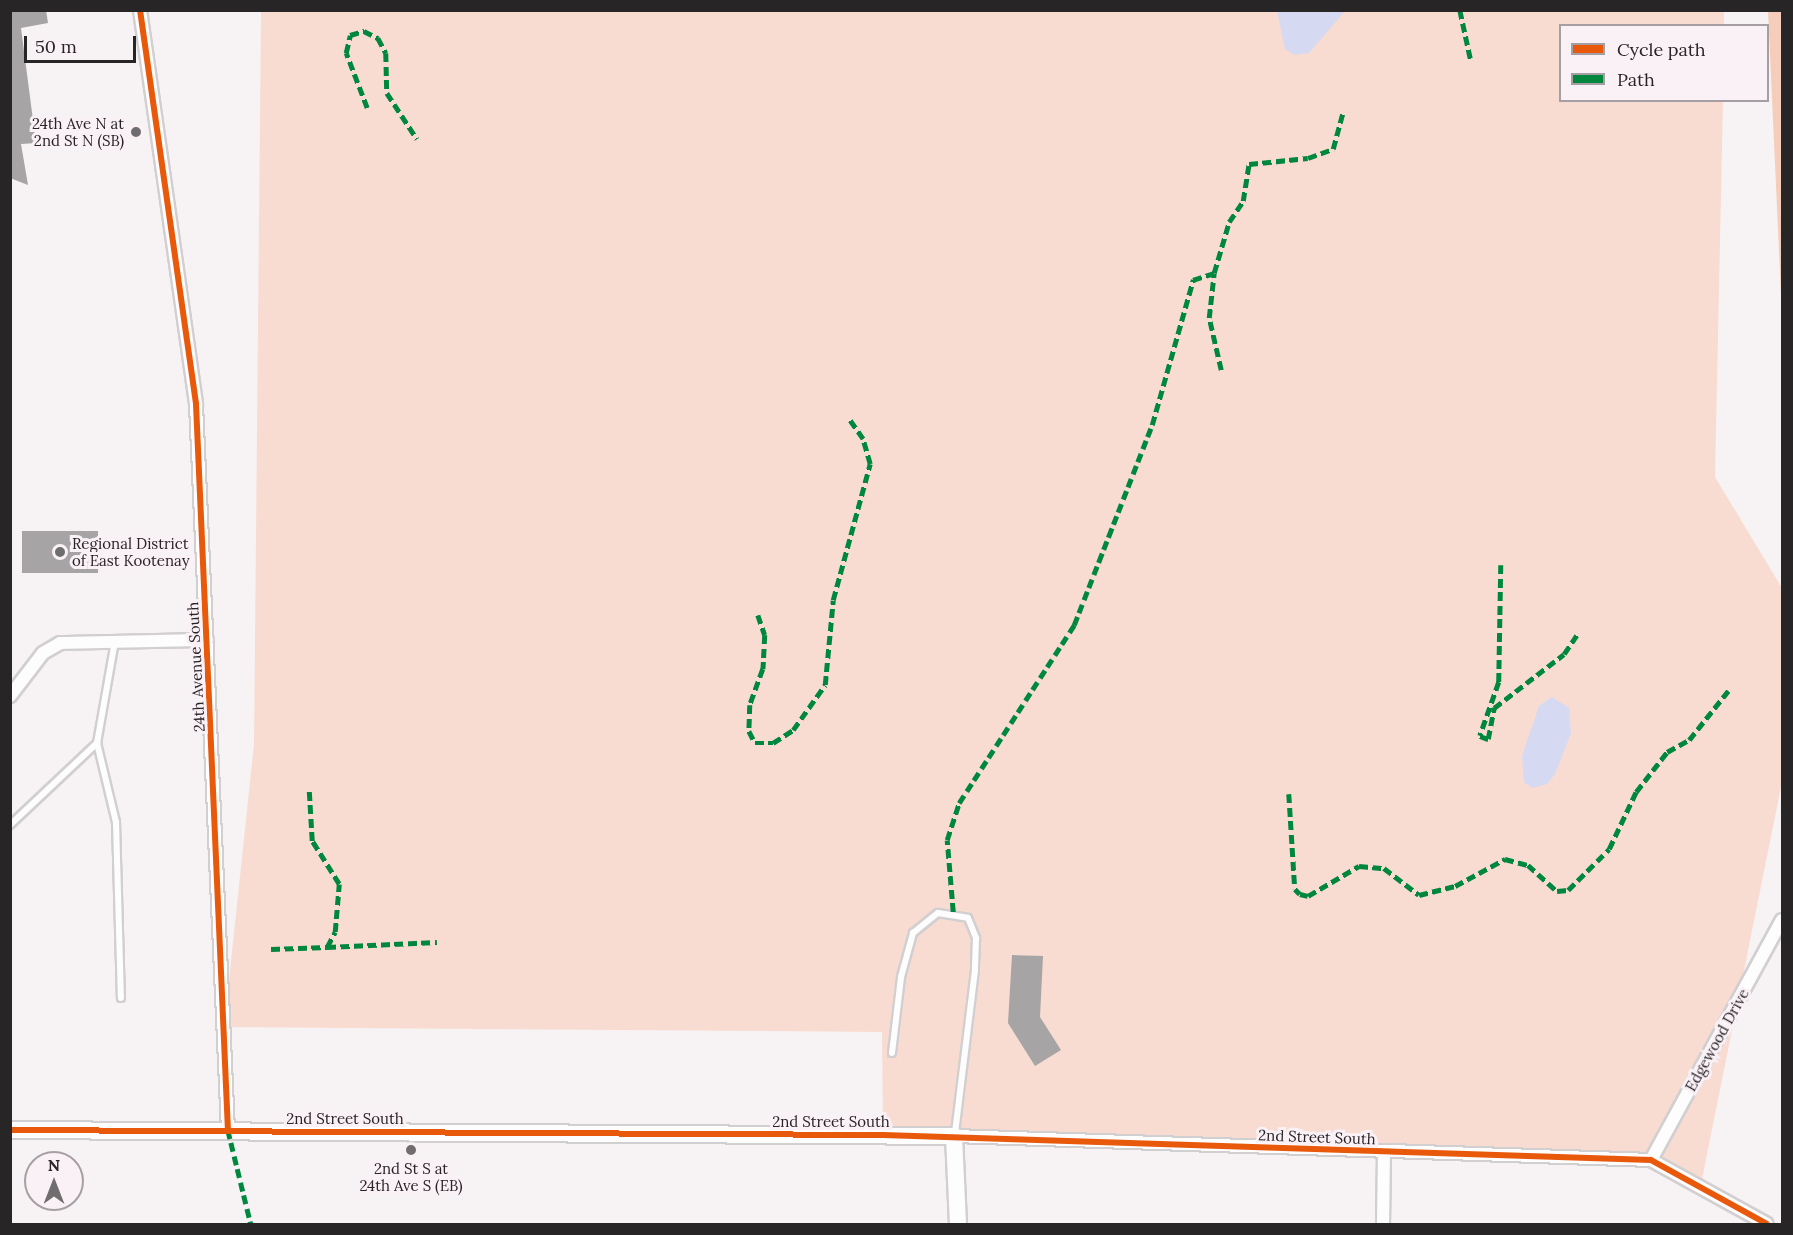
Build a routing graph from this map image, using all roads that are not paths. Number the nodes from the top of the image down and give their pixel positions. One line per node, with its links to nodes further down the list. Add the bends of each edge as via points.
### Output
1 (140, 10): 3 (street, 24th Avenue South, via 196,404)
2 (116, 640): 3 (street); 4 (street, via 60,643 43,653); 5 (lane)
3 (207, 640): 11 (street, 24th Avenue South)
4 (10, 696)
5 (97, 743): 6 (lane); 8 (lane, via 116,822)
6 (10, 825)
7 (1782, 920): 14 (street, Edgewood Drive)
8 (121, 998)
9 (892, 1053): 12 (lane, via 901,977 913,933 938,913 968,918 976,938 975,970)
10 (10, 1130): 11 (street, 2nd Street South)
11 (228, 1130): 12 (street, 2nd Street South)
12 (954, 1136): 13 (street, 2nd Street South); 15 (street)
13 (1384, 1151): 14 (street, 2nd Street South); 16 (street)
14 (1651, 1160): 17 (street)
15 (958, 1224)
16 (1383, 1224)
17 (1767, 1224)

